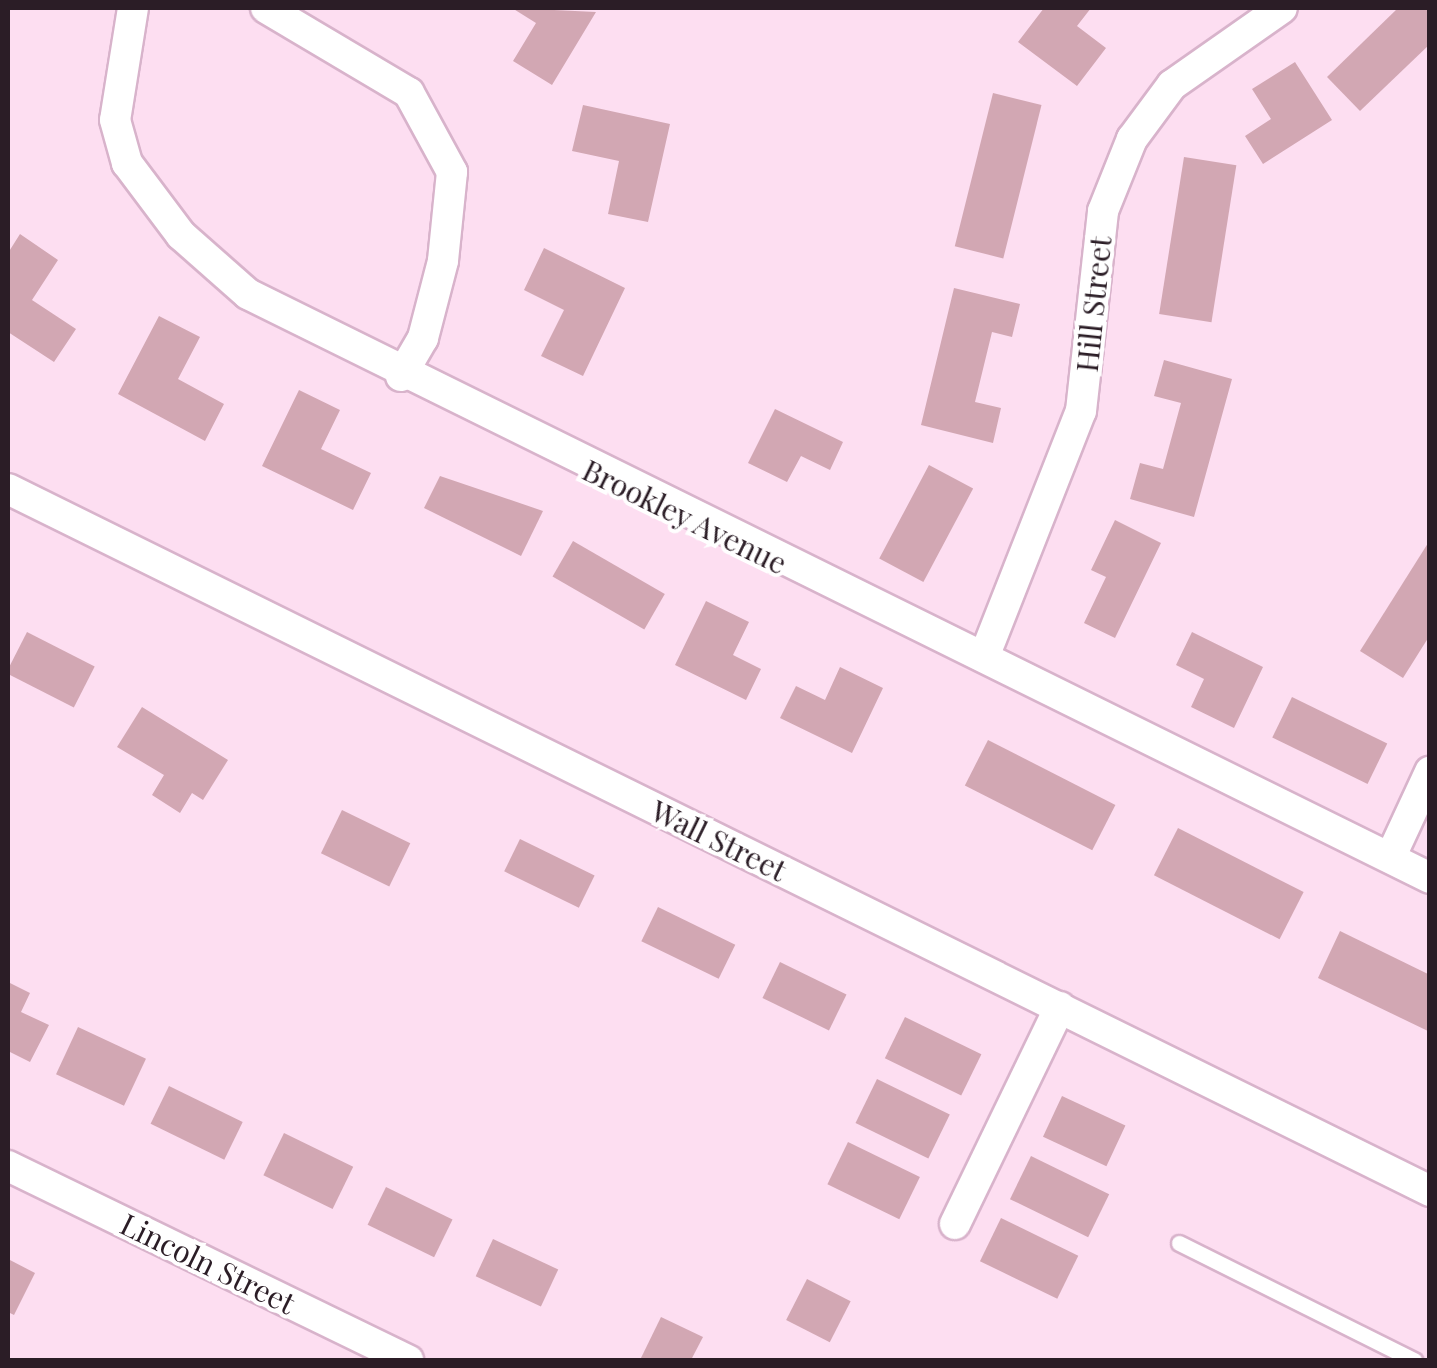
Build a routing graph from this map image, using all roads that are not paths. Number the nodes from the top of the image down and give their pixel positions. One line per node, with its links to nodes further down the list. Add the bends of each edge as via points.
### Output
1 (133, 8): 4 (street, Brookley Avenue, via 114,120 127,163 152,200 248,294)
2 (266, 8): 4 (street, via 409,94 452,172 438,280)
3 (1282, 8): 6 (street, Hill Street, via 1172,85 1132,139 1103,211 1081,411)
4 (401, 376): 6 (street, Brookley Avenue)
5 (8, 489): 10 (street, Wall Street)
6 (984, 657): 8 (street, Brookley Avenue)
7 (1430, 772): 8 (street)
8 (1391, 856): 9 (street, Brookley Avenue)
9 (1430, 878)
10 (1060, 1008): 12 (street, Wall Street); 13 (street)
11 (8, 1166): 15 (street, Lincoln Street)
12 (1430, 1191)
13 (955, 1224)
14 (1179, 1243): 17 (lane)
15 (376, 1353): 16 (street, Lincoln Street)
16 (408, 1360)
17 (1414, 1360)

